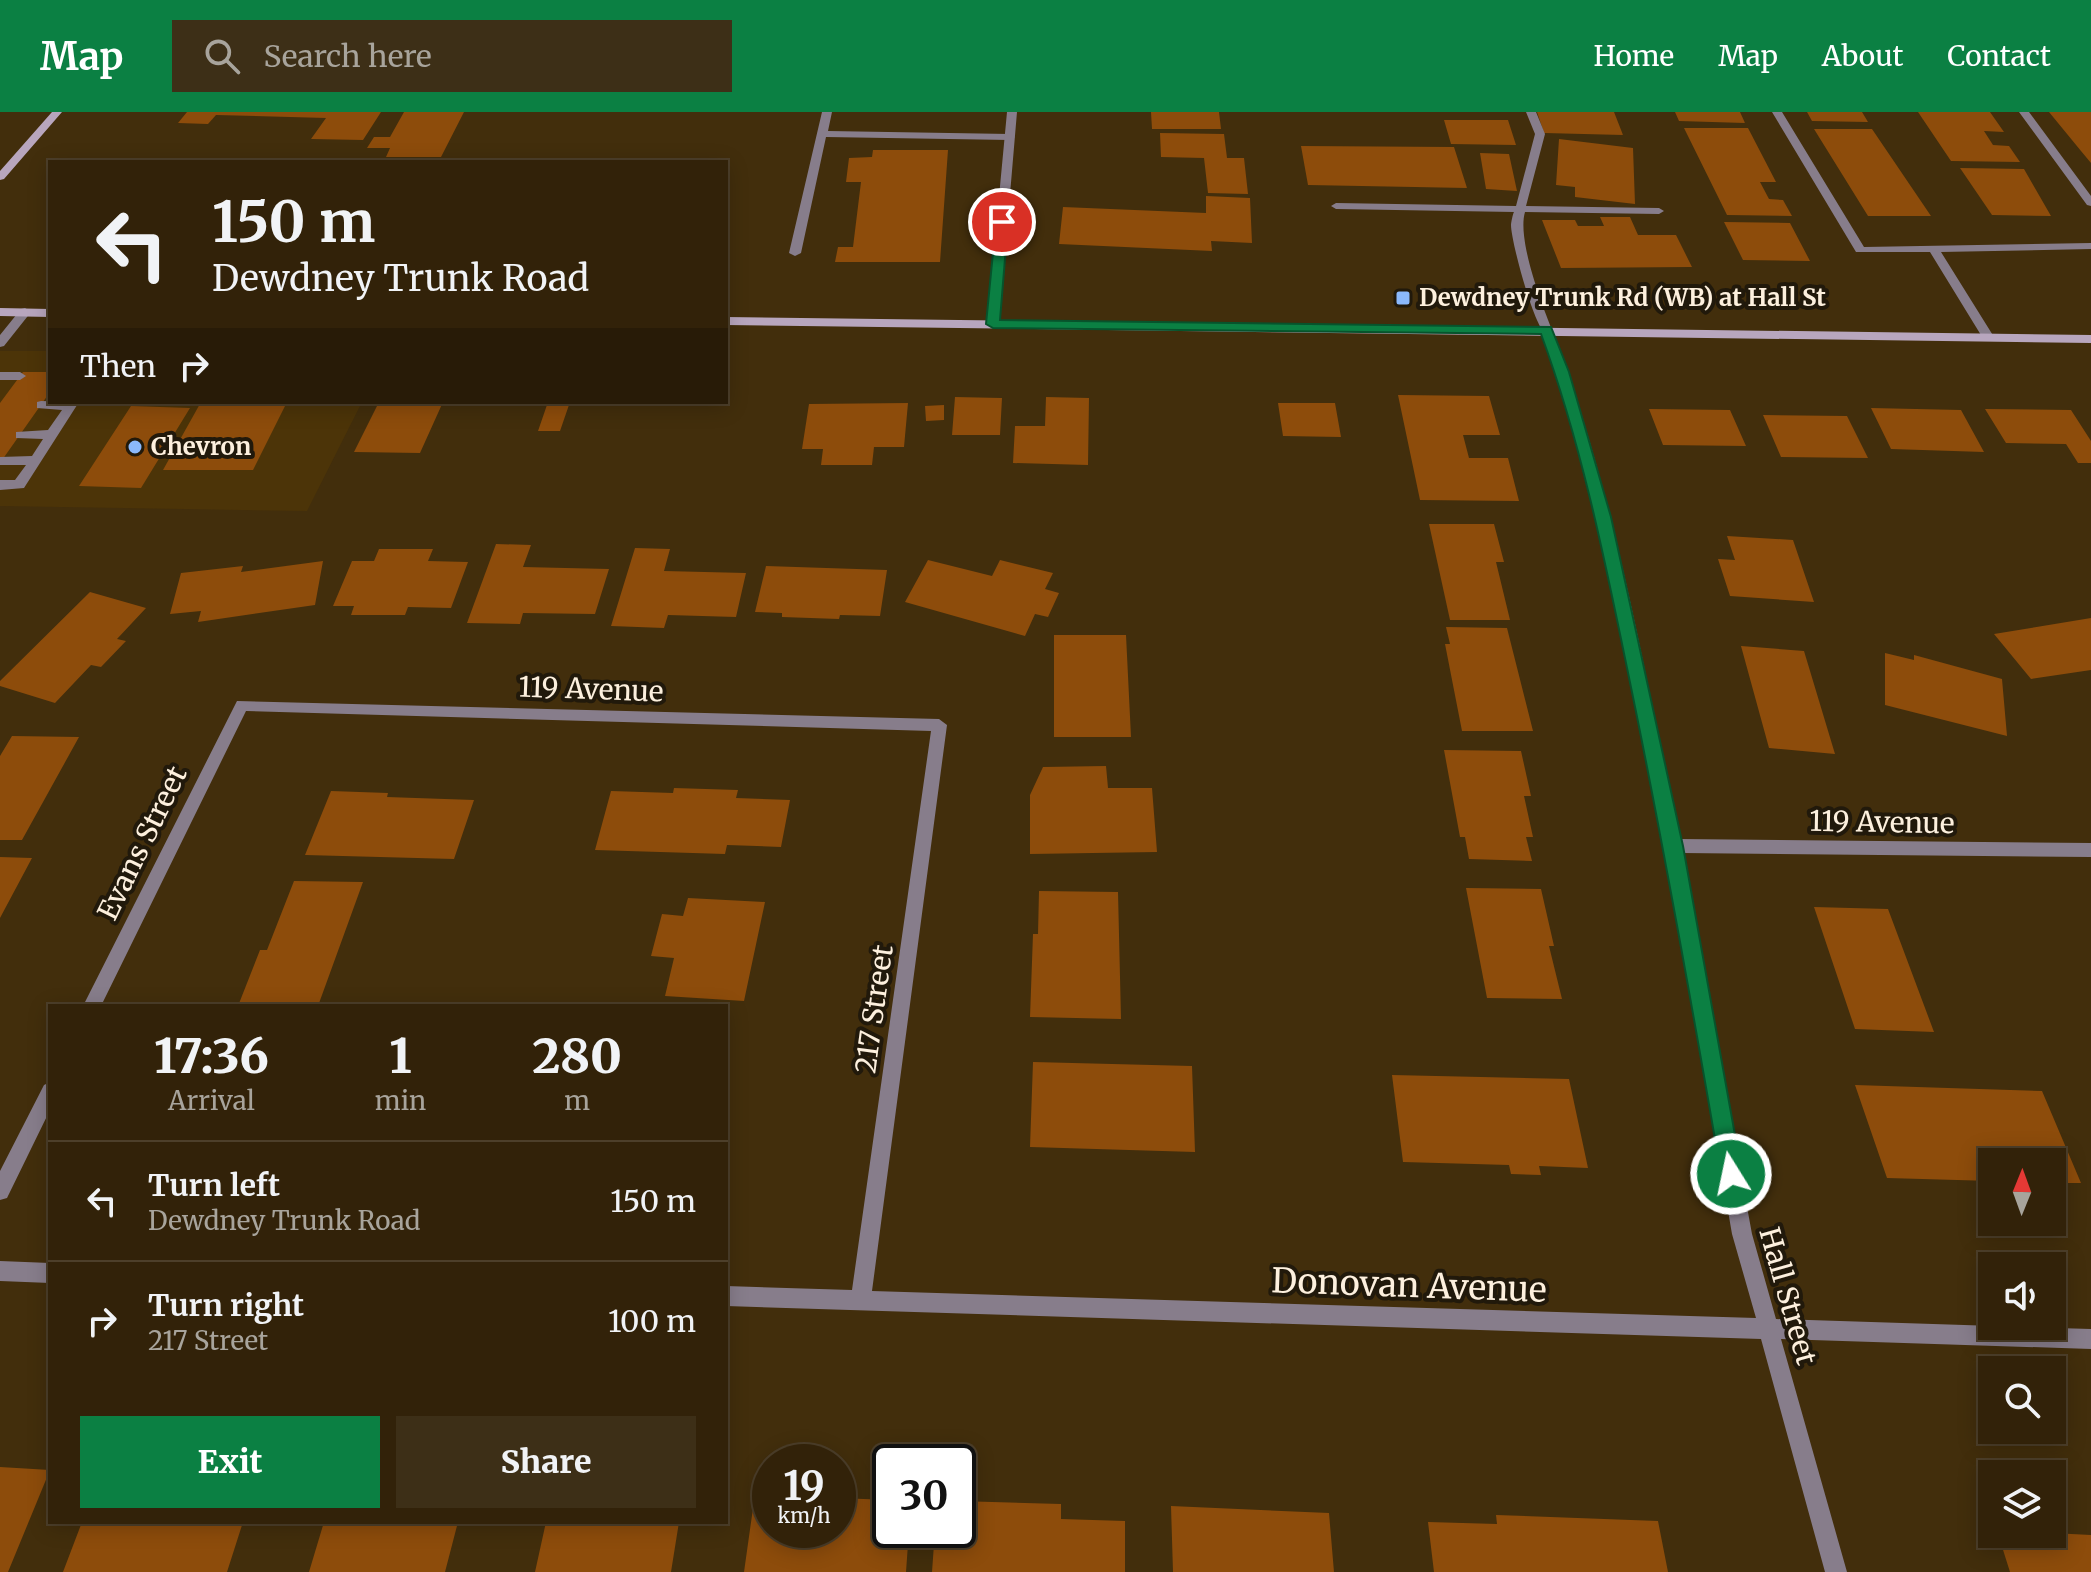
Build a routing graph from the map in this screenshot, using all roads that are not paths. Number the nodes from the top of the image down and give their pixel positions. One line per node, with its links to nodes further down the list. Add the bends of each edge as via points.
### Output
1 (57, 112): 9 (main road)
2 (827, 112): 7 (street)
3 (1012, 112): 8 (street)
4 (1531, 112): 12 (street, Hall Street, via 1540,134)
5 (1777, 112): 15 (street, via 1860,250)
6 (2024, 112): 10 (street)
7 (822, 134): 8 (street); 16 (street)
8 (1010, 137): 21 (street)
9 (0, 177)
10 (2091, 203)
11 (1336, 206): 12 (street)
12 (1521, 207): 13 (street); 22 (street, Hall Street, via 1516,224)
13 (1659, 211)
14 (2091, 246): 15 (street)
15 (1934, 249): 23 (street)
16 (795, 253)
17 (0, 312): 18 (main road)
18 (25, 312): 19 (main road); 25 (street)
19 (48, 313)
20 (728, 321): 21 (main road)
21 (993, 324): 22 (main road)
22 (1546, 330): 23 (main road); 37 (street, Hall Street, via 1603,517)
23 (1988, 337): 24 (main road)
24 (2091, 339)
25 (0, 343)
26 (0, 376): 27 (street)
27 (20, 376)
28 (72, 404): 29 (street); 30 (street)
29 (41, 405)
30 (52, 434): 31 (street); 32 (street)
31 (20, 435)
32 (35, 460): 33 (street); 34 (street, via 19,485)
33 (2, 461)
34 (0, 485)
35 (242, 705): 36 (street, 119 Avenue); 39 (street, Evans Street)
36 (939, 725): 45 (street, 217 Street)
37 (1673, 846): 38 (street, 119 Avenue); 46 (street, Hall Street, via 1742,1234)
38 (2091, 850)
39 (93, 1004)
40 (48, 1095): 41 (street)
41 (0, 1191)
42 (0, 1271): 43 (street)
43 (48, 1273)
44 (728, 1296): 45 (street, Donovan Avenue)
45 (861, 1300): 46 (street, Donovan Avenue)
46 (1771, 1328): 47 (street, Donovan Avenue); 48 (street, Hall Street)
47 (2091, 1339)
48 (1836, 1572)

